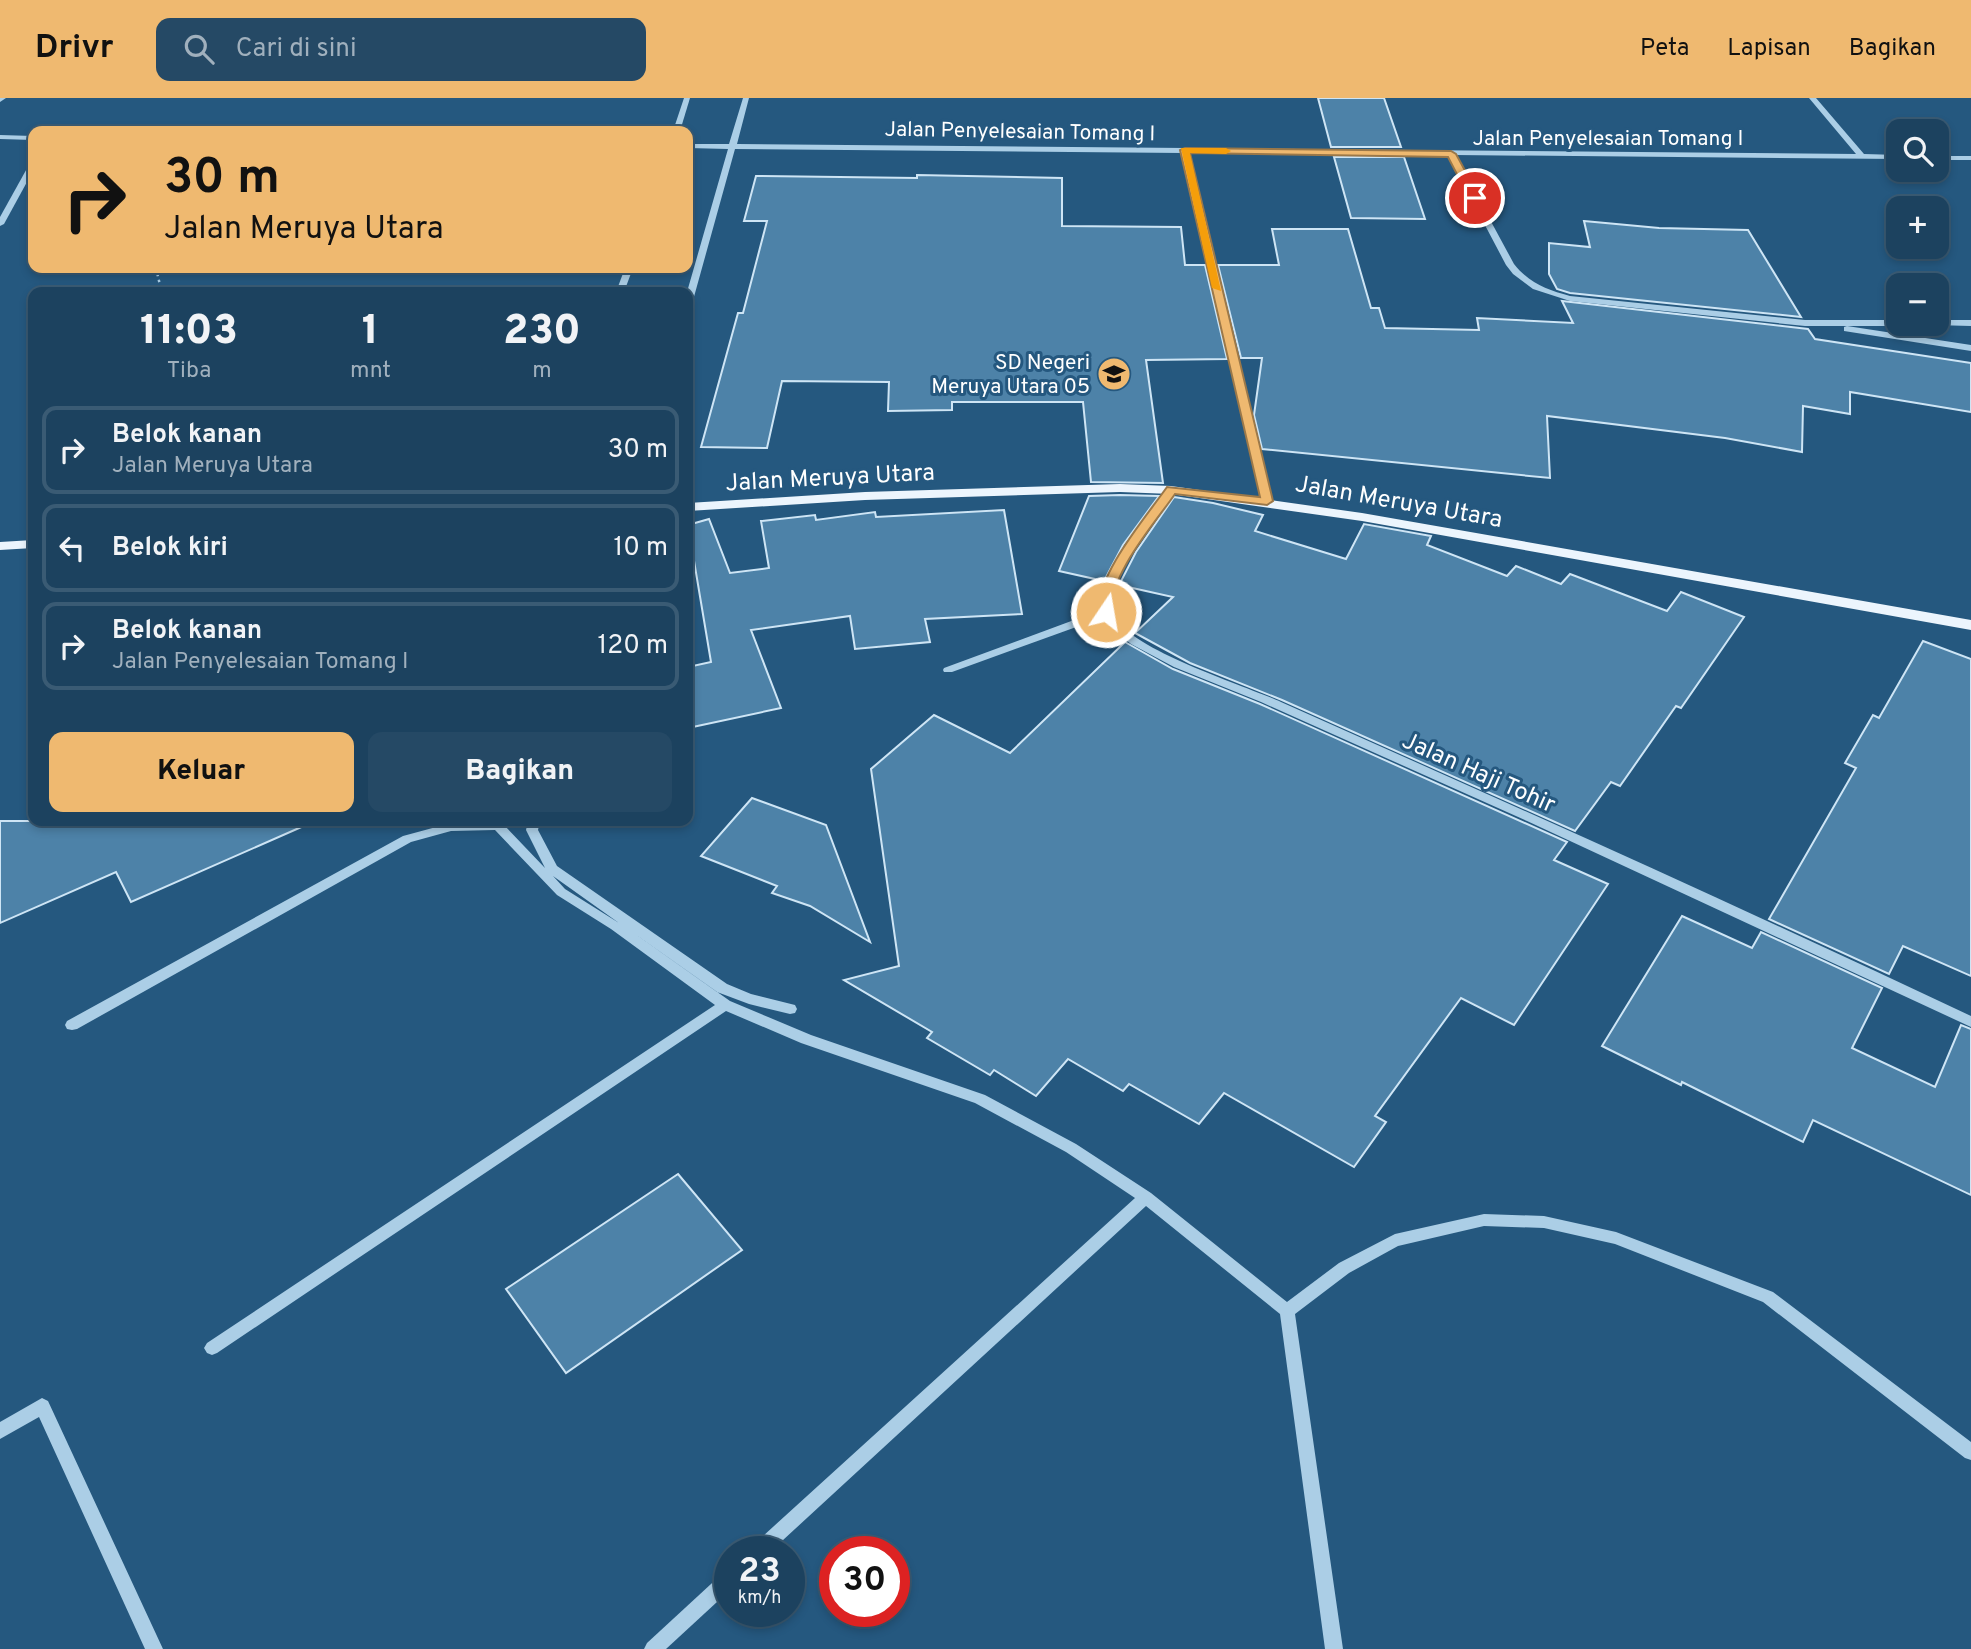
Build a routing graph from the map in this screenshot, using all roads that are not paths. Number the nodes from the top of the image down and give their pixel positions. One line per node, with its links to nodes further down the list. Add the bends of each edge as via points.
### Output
1 (687, 98): 4 (street)
2 (746, 98): 8 (street)
3 (1812, 98): 11 (street)
4 (678, 126)
5 (0, 137): 6 (street)
6 (28, 138)
7 (693, 146): 8 (street, Jalan Penyelesaian Tomang I)
8 (732, 146): 9 (street, Jalan Penyelesaian Tomang I); 17 (street)
9 (1185, 150): 10 (street, Jalan Penyelesaian Tomang I); 24 (street)
10 (1451, 154): 11 (street, Jalan Penyelesaian Tomang I); 18 (street, via 1510,265 1520,279 1540,290 1570,298)
11 (1862, 157): 12 (street, Jalan Penyelesaian Tomang I)
12 (1886, 158)
13 (1949, 158): 14 (street)
14 (1971, 158)
15 (28, 174): 16 (street)
16 (0, 224)
17 (693, 287)
18 (1805, 323): 19 (street); 22 (street)
19 (1886, 323)
20 (1949, 323): 21 (street)
21 (1971, 323)
22 (1971, 348)
23 (1171, 490): 24 (main road, Jalan Meruya Utara); 25 (main road, Jalan Meruya Utara, via 865,496); 28 (street, via 1114,575 1104,601)
24 (1267, 501): 29 (main road, Jalan Meruya Utara)
25 (693, 507)
26 (28, 544): 27 (main road)
27 (0, 546)
28 (1106, 612): 30 (street); 36 (street, Jalan Haji Tohir, via 1121,634 1154,652 1736,909)
29 (1971, 625)
30 (948, 670)
31 (467, 826): 37 (street, via 407,839)
32 (501, 826): 34 (street, via 562,892)
33 (533, 826): 35 (street, via 552,869 722,988)
34 (725, 1005): 38 (street, via 806,1039 981,1099 1071,1148); 40 (street)
35 (790, 1009)
36 (1971, 1022)
37 (72, 1025)
38 (1146, 1197): 39 (street); 43 (street)
39 (1287, 1311): 42 (street, via 1344,1268 1395,1240 1484,1220 1544,1222 1616,1238 1768,1297); 47 (street)
40 (212, 1348)
41 (0, 1431): 45 (street, via 42,1406)
42 (1971, 1452)
43 (775, 1536)
44 (714, 1593): 46 (street)
45 (154, 1649)
46 (653, 1649)
47 (1334, 1649)

